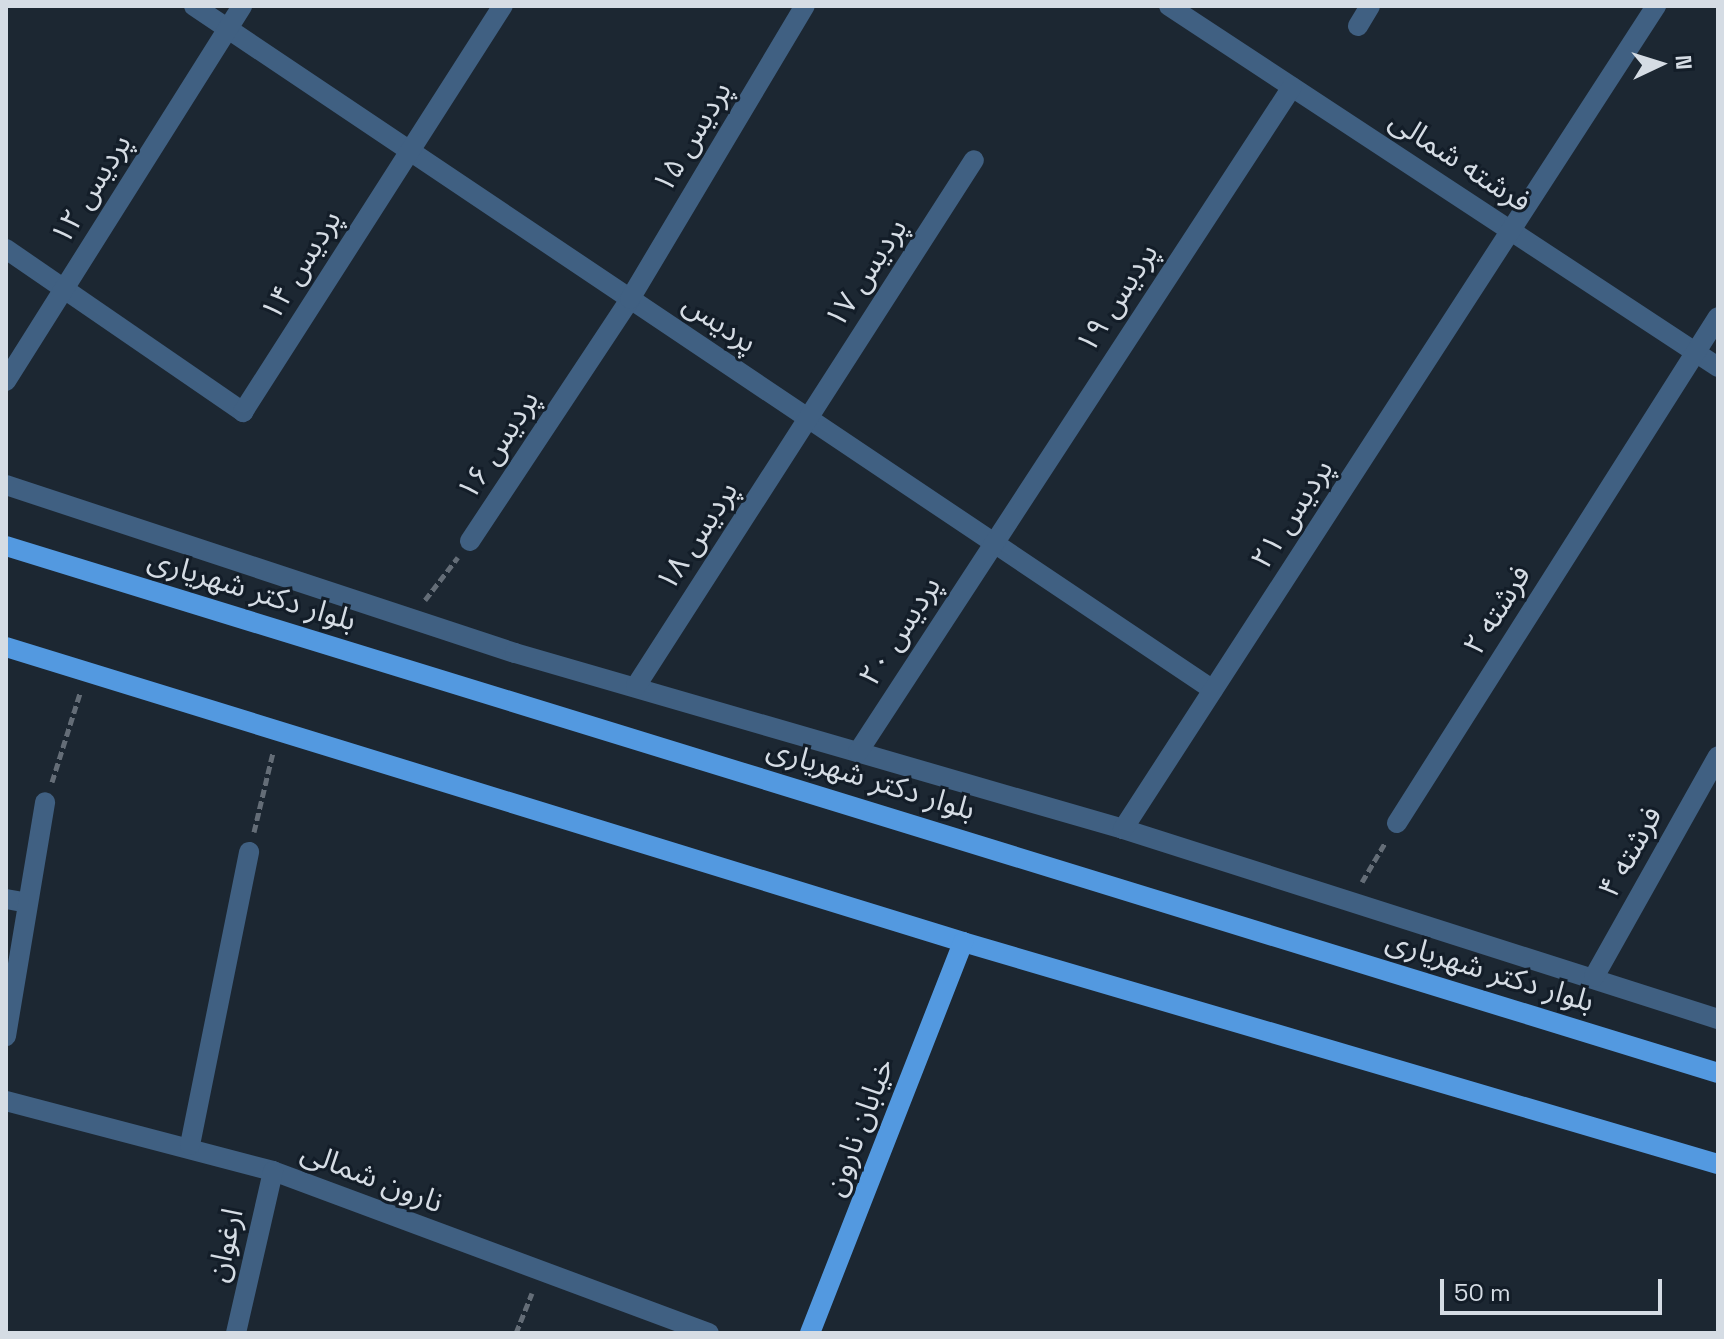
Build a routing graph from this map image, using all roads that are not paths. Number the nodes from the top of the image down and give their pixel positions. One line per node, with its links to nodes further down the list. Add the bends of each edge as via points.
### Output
1 (194, 6): 9 (street, پردیس)
2 (242, 6): 9 (street, ۱۲ پردیس)
3 (503, 6): 11 (street, ۱۴ پردیس)
4 (805, 6): 16 (street, پردیس ۱۵)
5 (1169, 6): 10 (street, فرشته شمالی)
6 (1370, 6): 8 (street)
7 (1656, 6): 13 (street, پردیس ۲۱)
8 (1358, 26)
9 (227, 29): 11 (street, پردیس); 15 (street, ۱۲ پردیس)
10 (1292, 87): 13 (street, فرشته شمالی); 24 (street, پردیس ۱۹)
11 (409, 150): 15 (street, ۱۴ پردیس, via 243,412); 16 (street, پردیس)
12 (974, 160): 21 (street, پردیس ۱۷)
13 (1511, 231): 18 (street, فرشته شمالی); 28 (street, پردیس ۲۱)
14 (6, 249): 15 (street)
15 (64, 289): 20 (street, ۱۲ پردیس)
16 (630, 299): 21 (street, پردیس); 23 (street, ۱۶ پردیس)
17 (1718, 317): 18 (street, فرشته ۲)
18 (1696, 353): 19 (street, فرشته شمالی); 32 (street, فرشته ۲)
19 (1718, 367)
20 (6, 381)
21 (808, 418): 24 (street, پردیس); 27 (street, ۱۸ پردیس)
22 (6, 485): 27 (street, via 409,620)
23 (470, 541)
24 (993, 542): 28 (street, پردیس); 29 (street, ۲۰ پردیس)
25 (6, 546): 41 (main road, بلوار دکتر شهریاری)
26 (6, 647): 37 (main road)
27 (636, 686): 29 (street)
28 (1213, 690): 33 (street, پردیس ۲۱)
29 (858, 752): 33 (street)
30 (1718, 756): 38 (street, فرشته ۴)
31 (45, 802): 36 (street)
32 (1397, 823)
33 (1123, 829): 38 (street)
34 (249, 852): 43 (street)
35 (6, 899): 36 (street)
36 (28, 903): 40 (street)
37 (963, 942): 44 (main road); 48 (main road, خیابان نارون)
38 (1594, 977): 39 (street)
39 (1718, 1019)
40 (6, 1036)
41 (1718, 1073)
42 (6, 1101): 43 (street, نارون شمالی)
43 (190, 1145): 45 (street, نارون شمالی)
44 (1718, 1164)
45 (273, 1171): 46 (street, ارغوان); 47 (street, نارون شمالی, via 539,1275)
46 (236, 1333)
47 (709, 1333)
48 (810, 1333)

